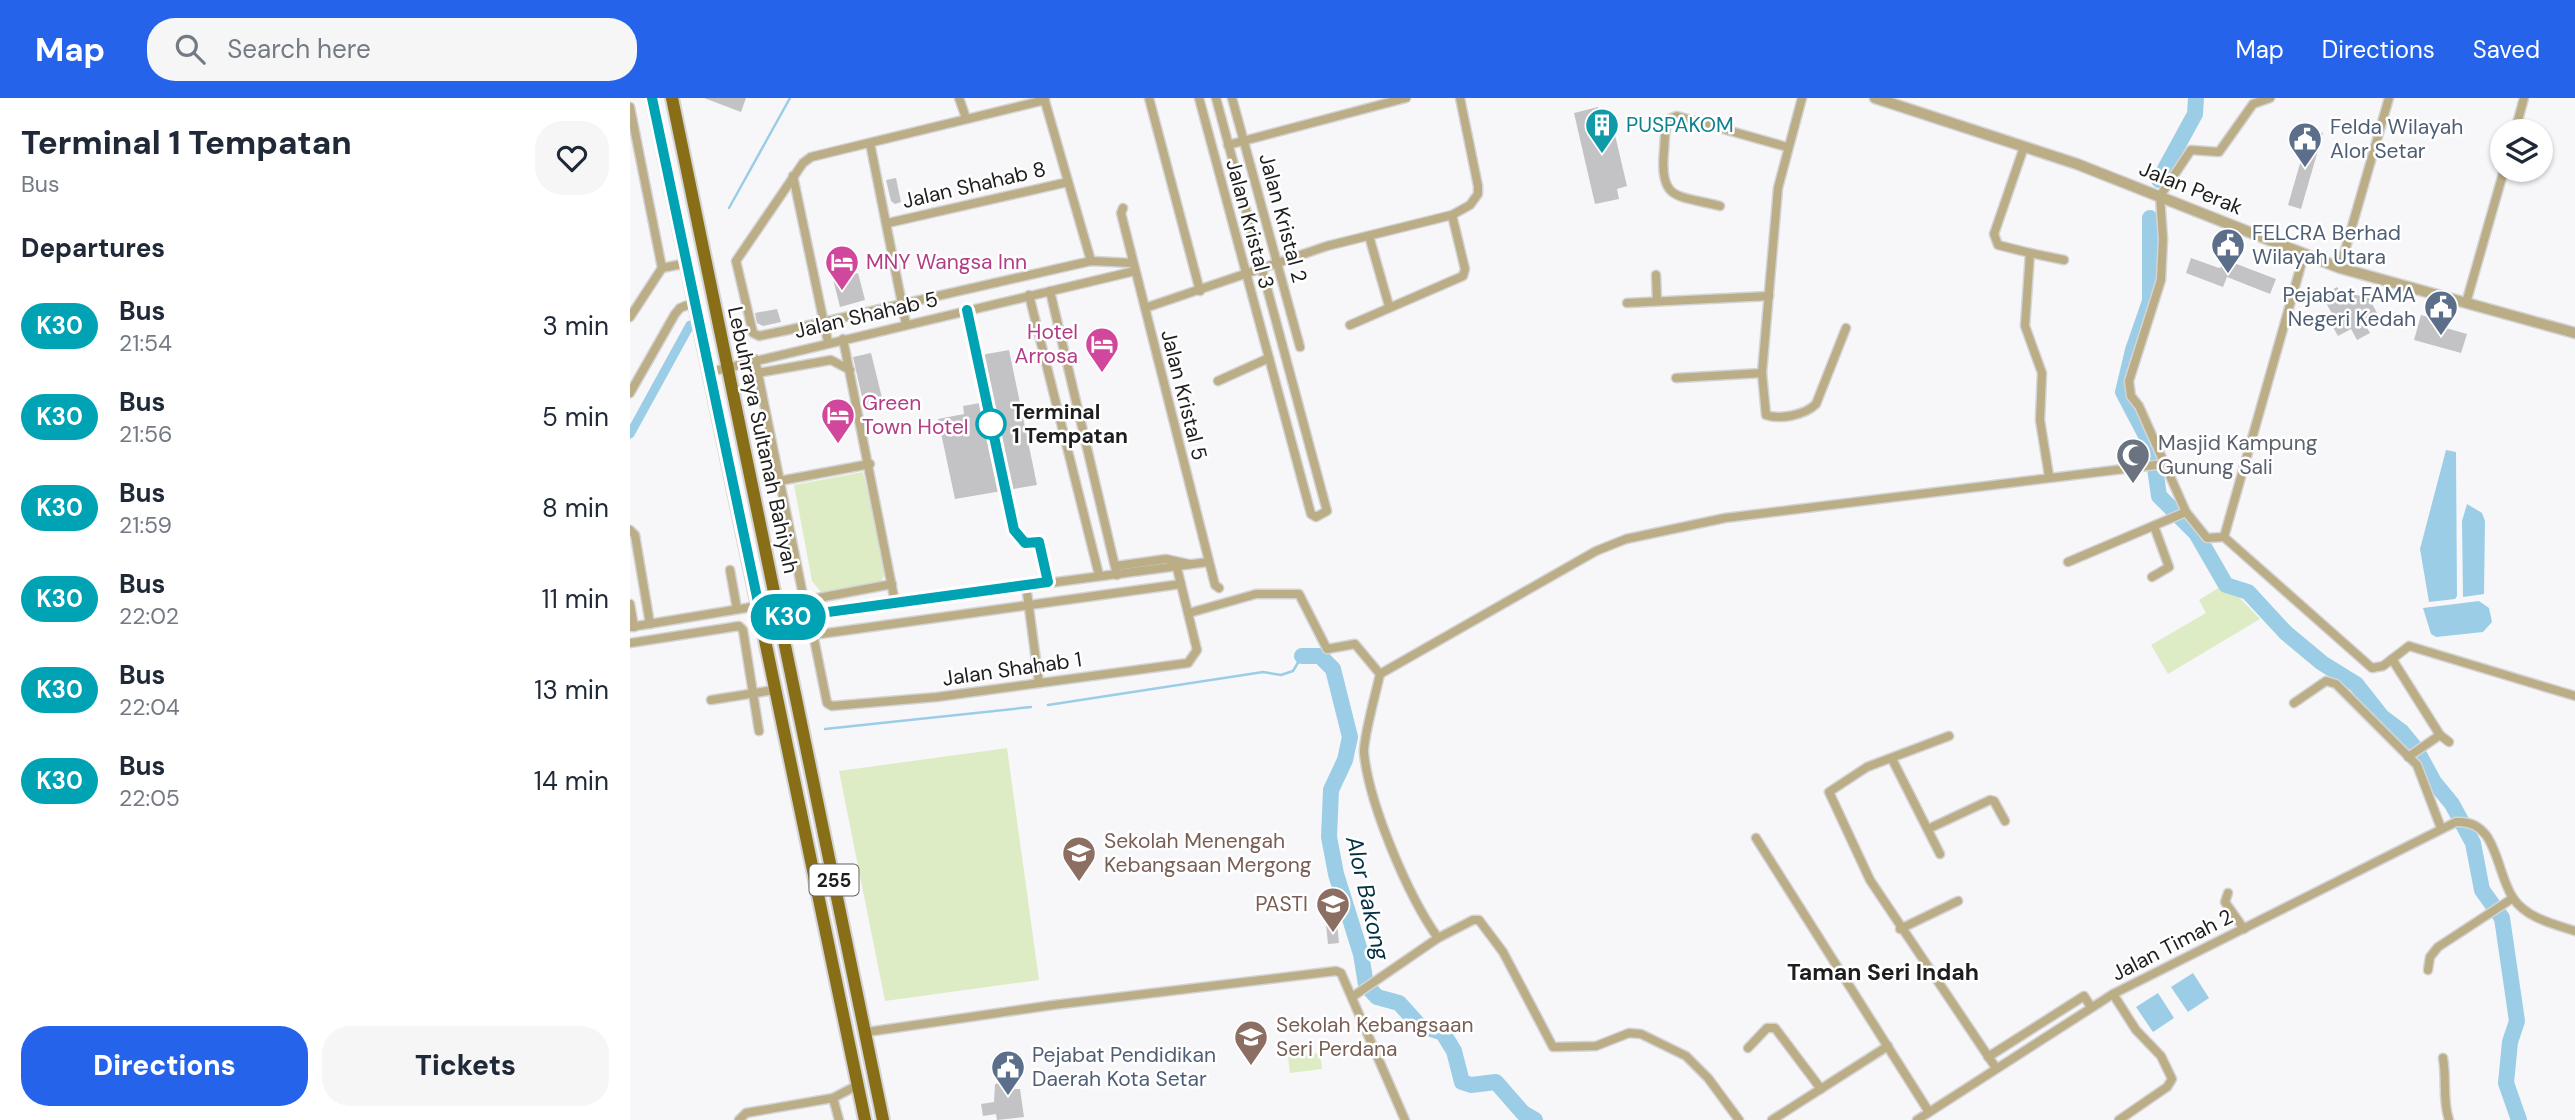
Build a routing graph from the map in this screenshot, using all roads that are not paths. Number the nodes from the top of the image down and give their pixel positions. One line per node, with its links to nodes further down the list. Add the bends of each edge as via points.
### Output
1 (652, 98): 37 (main road, Lebuhraya Sultanah Bahiyah / 255)
2 (671, 98): 67 (main road, Lebuhraya Sultanah Bahiyah / 255)
3 (959, 98): 17 (street)
4 (1149, 98): 46 (street)
5 (1199, 98): 44 (street, Jalan Kristal 3)
6 (1216, 98): 21 (street)
7 (1232, 98): 19 (street, Jalan Kristal 2)
8 (1406, 98): 19 (street)
9 (1460, 98): 30 (street, via 1478,194 1470,205)
10 (1802, 98): 22 (street)
11 (1875, 98): 23 (street, Jalan Perak)
12 (2270, 98): 27 (street, via 2253,104 2219,152 2191,150)
13 (2389, 98): 41 (street)
14 (2524, 98): 18 (street)
15 (1045, 99): 17 (street); 25 (street)
16 (630, 107): 40 (street)
17 (966, 118): 20 (street)
18 (2518, 119)
19 (1244, 140): 21 (street); 38 (street, Jalan Kristal 2)
20 (870, 143): 24 (street, via 811,157); 31 (street)
21 (1228, 145): 42 (street)
22 (1787, 147): 28 (street, via 1677,116 1669,119 1661,175 1664,185 1670,193); 48 (street, via 1777,188)
23 (2024, 147): 27 (street, Jalan Perak); 33 (street, via 1994,234 1998,245)
24 (793, 176): 57 (street); 57 (street, via 736,266 752,334)
25 (1068, 182): 31 (street, Jalan Shahab 8); 36 (street)
26 (2501, 182): 52 (street)
27 (2160, 196): 34 (street, Jalan Perak); 76 (street, via 2161,280 2129,381)
28 (1720, 206)
29 (1123, 208): 39 (street, Jalan Kristal 5)
30 (1452, 215): 32 (street); 54 (street, via 1465,273)
31 (888, 223): 53 (street)
32 (1369, 236): 38 (street); 54 (street)
33 (2030, 253): 35 (street); 77 (street, via 2025,326 2040,364 2040,420)
34 (2304, 256): 41 (street, Jalan Perak); 82 (street)
35 (2064, 260)
36 (1091, 261): 39 (street); 53 (street)
37 (687, 263): 40 (street); 50 (main road, Lebuhraya Sultanah Bahiyah / 255)
38 (1277, 264): 42 (street); 64 (street, Jalan Kristal 2)
39 (1134, 267): 45 (street, Jalan Shahab 5); 55 (street, Jalan Kristal 5)
40 (662, 268): 56 (street)
41 (2340, 268): 52 (street, Jalan Perak)
42 (1262, 269): 44 (street); 65 (street, Jalan Kristal 3, via 1324,514 1311,514)
43 (1656, 275): 49 (street)
44 (1245, 276): 46 (street); 65 (street, Jalan Kristal 3)
45 (1050, 291): 47 (street, Jalan Shahab 5); 88 (street)
46 (1200, 291): 55 (street)
47 (1029, 295): 58 (street, Jalan Shahab 5); 89 (street)
48 (1769, 296): 49 (street); 71 (street)
49 (1657, 301): 51 (street)
50 (695, 302): 69 (main road, Lebuhraya Sultanah Bahiyah / 255); 74 (street, via 675,314)
51 (1627, 303)
52 (2466, 303): 61 (street, Jalan Perak)
53 (902, 304): 57 (street); 58 (street)
54 (1389, 306): 59 (street)
55 (1145, 307): 83 (street, Jalan Kristal 5)
56 (630, 317)
57 (824, 322): 63 (street)
58 (906, 324): 62 (street, Jalan Shahab 5)
59 (1350, 325)
60 (1846, 328): 71 (street, via 1820,397 1805,412 1766,415)
61 (2575, 333)
62 (843, 339): 63 (street, Jalan Shahab 5); 68 (street)
63 (828, 342): 66 (street, Jalan Shahab 5)
64 (1300, 347)
65 (1269, 358): 73 (street)
66 (755, 359): 67 (street, Jalan Shahab 5); 70 (street)
67 (727, 366): 69 (street, Jalan Shahab 5); 102 (main road, Lebuhraya Sultanah Bahiyah / 255)
68 (850, 370): 70 (street, via 831,360); 75 (street)
69 (709, 372): 98 (main road, Lebuhraya Sultanah Bahiyah / 255)
70 (758, 373): 78 (street)
71 (1762, 373): 72 (street)
72 (1676, 379)
73 (1218, 382)
74 (630, 393)
75 (870, 464): 78 (street); 91 (street)
76 (2158, 465): 77 (street); 79 (street)
77 (2049, 476): 109 (street, via 1725,518 1626,539)
78 (779, 481): 91 (street, via 803,595)
79 (2184, 512): 80 (street); 82 (street, via 2200,532 2213,540)
80 (2154, 526): 84 (street); 90 (street, via 2169,567)
81 (630, 530): 104 (street, via 635,535)
82 (2224, 537): 108 (street, via 2367,666 2378,668)
83 (1208, 562): 85 (street); 94 (street, Jalan Kristal 5)
84 (2068, 562)
85 (1189, 564): 86 (street); 88 (street, via 1166,559)
86 (1177, 568): 88 (street); 92 (street, Jalan Shahab 1)
87 (730, 570): 99 (street)
88 (1116, 570): 89 (street)
89 (1099, 575): 93 (street)
90 (2152, 578)
91 (892, 584): 95 (street)
92 (1181, 584): 97 (street); 100 (street, Jalan Shahab 1)
93 (1026, 585): 95 (street); 97 (street)
94 (1219, 588)
95 (895, 602): 101 (street)
96 (630, 604): 105 (street)
97 (1029, 605): 106 (street); 110 (street)
98 (758, 606): 99 (street); 103 (main road, Lebuhraya Sultanah Bahiyah / 255)
99 (737, 610): 104 (street)
100 (1189, 613): 109 (street, via 1256,594 1299,594 1327,649 1355,644); 110 (street, Jalan Shahab 1, via 1197,650 1188,663)
101 (809, 614): 102 (street); 106 (street)
102 (781, 618): 103 (street); 138 (main road, Lebuhraya Sultanah Bahiyah / 255)
103 (762, 621): 111 (main road, Lebuhraya Sultanah Bahiyah / 255)
104 (650, 624): 105 (street)
105 (632, 627)
106 (813, 635): 110 (street, Jalan Shahab 1, via 827,703 832,706)
107 (630, 643): 112 (street, via 739,626)
108 (2392, 659): 113 (street, via 2409,646); 117 (street)
109 (1380, 674): 133 (street, via 1364,751 1372,791 1408,884)
110 (1040, 683)
111 (774, 690): 112 (street); 144 (main road, Lebuhraya Sultanah Bahiyah / 255)
112 (752, 694): 114 (street); 116 (street)
113 (2575, 696)
114 (710, 700)
115 (2294, 703): 120 (street, via 2330,681)
116 (758, 731)
117 (2440, 735): 119 (street); 120 (street)
118 (1949, 736): 121 (street)
119 (2449, 742)
120 (2414, 754): 123 (street)
121 (1892, 758): 124 (street); 130 (street, via 1867,767 1829,792 1870,880)
122 (2005, 821): 124 (street, via 1990,800)
123 (2441, 828): 128 (street, Jalan Timah 2, via 2467,821 2481,828); 131 (street, Jalan Timah 2)
124 (1928, 830): 126 (street)
125 (1756, 838): 139 (street)
126 (1940, 854)
127 (2228, 893): 131 (street, via 2225,902)
128 (2513, 898): 132 (street, via 2540,919); 134 (street, via 2438,947)
129 (1958, 901): 130 (street)
130 (1900, 929): 141 (street)
131 (2244, 929): 135 (street, Jalan Timah 2)
132 (2575, 931)
133 (1438, 938): 136 (street); 153 (street, via 1473,920 1483,923 1553,1047 1596,1046 1635,1032 1678,1050 1708,1078)
134 (2428, 970)
135 (2113, 994): 137 (street, Jalan Timah 2); 156 (street, via 2136,1030 2161,1056 2172,1079)
136 (1356, 995): 138 (street, via 1340,973 1329,971); 152 (street)
137 (2091, 1007): 141 (street, via 2084,996); 143 (street, Jalan Timah 2)
138 (867, 1032): 151 (main road, Lebuhraya Sultanah Bahiyah / 255)
139 (1888, 1046): 145 (street); 147 (street)
140 (1748, 1048): 145 (street, via 1767,1028 1775,1028)
141 (1988, 1057): 143 (street)
142 (2443, 1058): 157 (street)
143 (1996, 1068): 147 (street, Jalan Timah 2)
144 (856, 1086): 146 (street); 150 (main road, Lebuhraya Sultanah Bahiyah / 255)
145 (1821, 1089): 154 (street)
146 (834, 1098): 148 (street, via 746,1113); 149 (street)
147 (1929, 1112): 155 (street, Jalan Timah 2)
148 (739, 1120)
149 (839, 1120)
150 (864, 1120)
151 (883, 1120)
152 (1405, 1120)
153 (1739, 1120)
154 (1772, 1120)
155 (1917, 1120)
156 (2119, 1120)
157 (2449, 1120)

